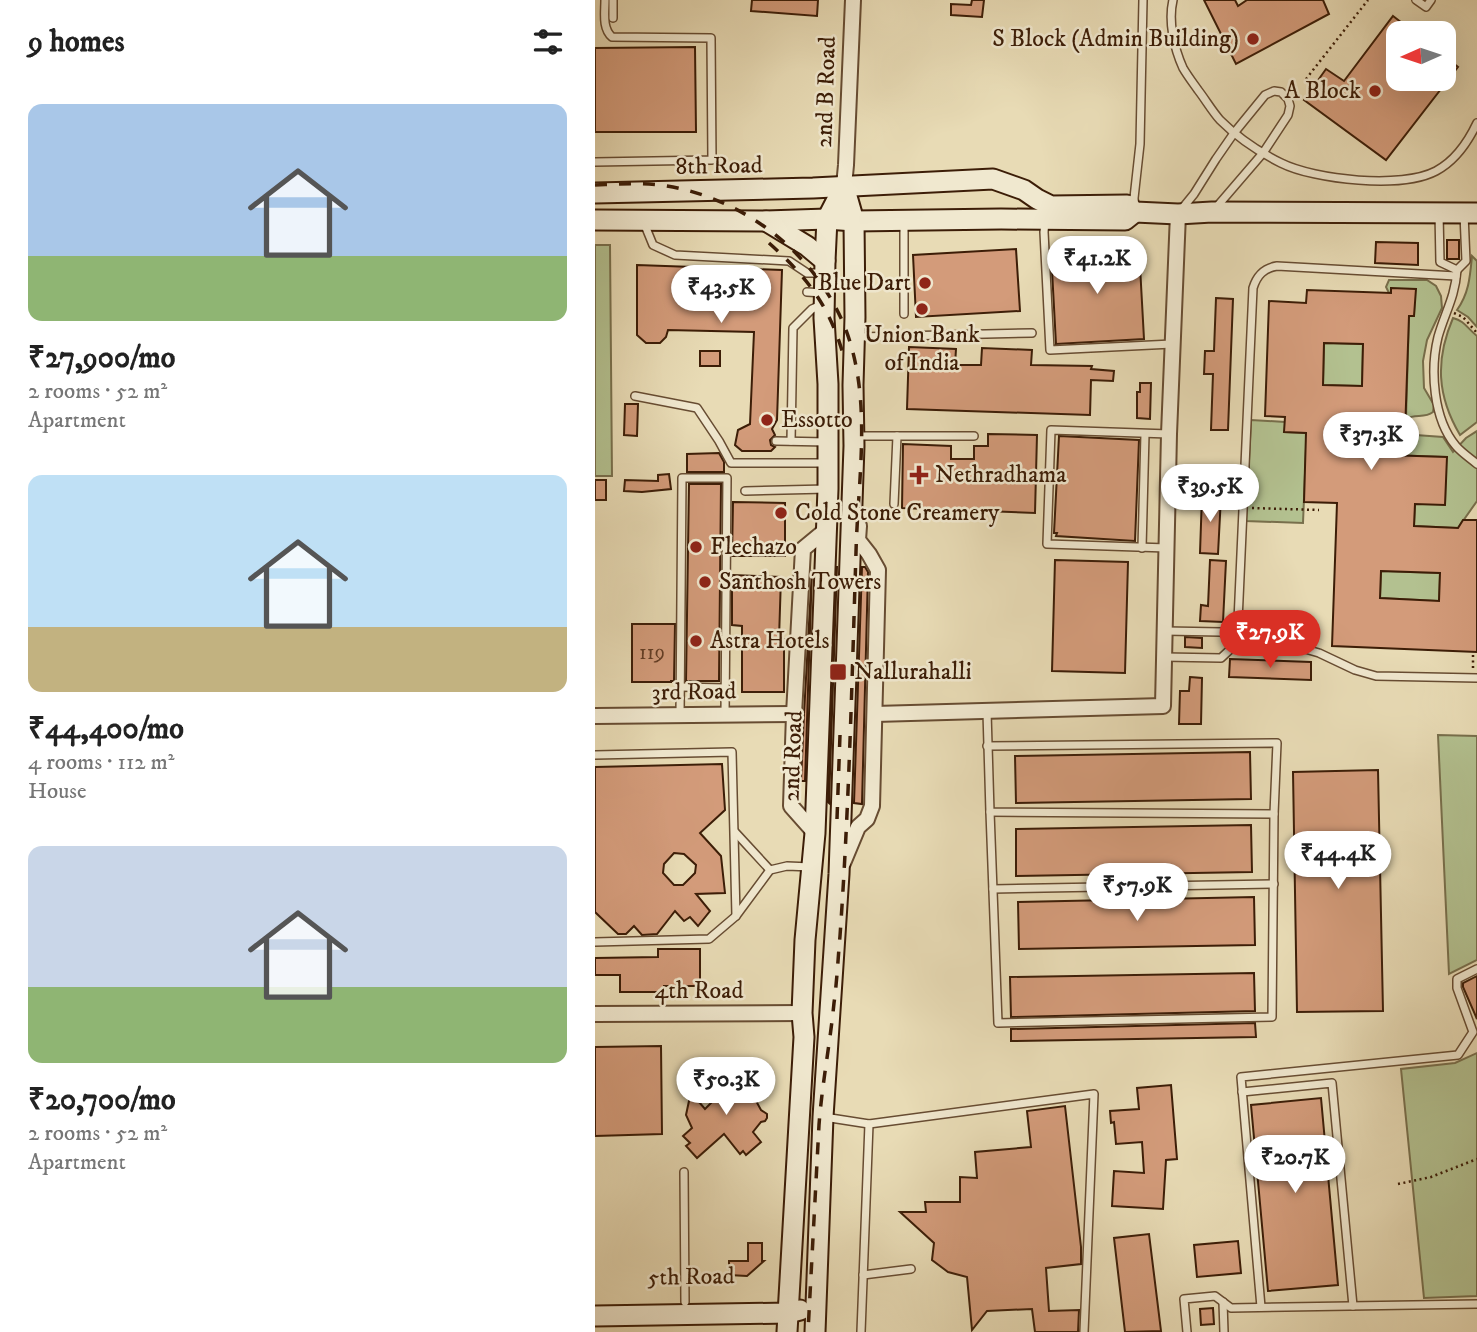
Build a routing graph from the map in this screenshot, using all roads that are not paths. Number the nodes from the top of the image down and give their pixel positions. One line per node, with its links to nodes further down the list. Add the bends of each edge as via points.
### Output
1 (605, 0): 12 (lane, via 605,27 612,37 711,38 712,160)
2 (613, 0): 8 (lane)
3 (853, 0): 14 (street, 2nd B Road)
4 (1143, 0): 18 (lane)
5 (1173, 0): 10 (lane, via 1173,28 1184,70)
6 (1416, 0): 7 (lane, via 1426,7)
7 (1431, 0)
8 (613, 18)
9 (1477, 123): 11 (lane, via 1461,150 1439,170 1419,179 1376,181 1314,175)
10 (1234, 133): 11 (lane); 11 (lane, via 1265,95 1281,92 1288,99 1288,115); 22 (lane)
11 (1263, 153): 19 (lane)
12 (595, 162)
13 (1006, 182): 14 (main road, 8th Road); 17 (main road); 24 (main road)
14 (844, 186): 15 (main road, 8th Road); 23 (main road, 2nd Road); 31 (main road, 2nd Road)
15 (675, 191): 16 (main road, 8th Road); 28 (main road)
16 (595, 192)
17 (1037, 199): 18 (main road, via 1051,205 1127,205); 25 (main road)
18 (1135, 212): 22 (main road); 25 (main road, via 1125,220)
19 (1212, 212): 20 (main road); 22 (main road)
20 (1439, 213): 21 (main road); 32 (lane, via 1440,262)
21 (1471, 213): 32 (lane, via 1466,261)
22 (1178, 214): 37 (street)
23 (827, 219): 30 (main road); 31 (main road); 33 (main road, 2nd Road)
24 (1001, 219): 25 (main road); 29 (main road)
25 (1039, 219): 37 (lane, via 1044,232 1050,350)
26 (595, 220): 27 (main road)
27 (643, 220): 28 (main road); 33 (lane, via 653,246 675,255 789,261)
28 (675, 220): 30 (main road)
29 (904, 220): 31 (main road); 34 (lane)
30 (765, 221): 33 (main road, via 807,246)
31 (854, 221): 36 (main road, 2nd Road)
32 (1457, 273): 50 (lane, via 1436,348 1434,382 1442,419 1455,446); 59 (lane, via 1283,266 1257,277)
33 (821, 284): 39 (main road, 2nd Road); 46 (lane, via 812,309 793,328)
34 (904, 314)
35 (1032, 333): 36 (lane)
36 (854, 337): 40 (main road, 2nd Road)
37 (1173, 344): 42 (street)
38 (635, 396): 49 (lane, via 697,408 731,463)
39 (828, 397): 40 (main road); 48 (main road, 2nd Road)
40 (853, 398): 47 (main road, 2nd Road)
41 (1145, 433): 42 (lane); 56 (lane); 56 (lane, via 1051,430 1047,544)
42 (1169, 434): 57 (street)
43 (897, 436): 44 (lane); 47 (lane); 53 (lane)
44 (974, 436)
45 (776, 441): 46 (lane)
46 (791, 441): 48 (lane)
47 (854, 441): 55 (street, via 862,464); 81 (main road, 2nd Road)
48 (828, 442): 49 (main road, 2nd Road)
49 (828, 463): 51 (main road, 2nd Road)
50 (1477, 464)
51 (828, 489): 52 (lane); 54 (main road, 2nd Road)
52 (745, 491)
53 (894, 504)
54 (826, 530): 65 (street, via 803,549); 77 (main road, 2nd Road)
55 (858, 540): 66 (street, via 878,570); 70 (lane)
56 (1142, 548): 57 (lane)
57 (1167, 548): 58 (street)
58 (1165, 631): 59 (lane, via 1221,632); 60 (street)
59 (1237, 643): 60 (lane, via 1221,658); 61 (lane, via 1288,644 1376,676)
60 (1164, 657): 64 (street, via 1163,706)
61 (1475, 678)
62 (681, 687): 63 (lane); 63 (lane, via 682,478 727,478); 67 (lane)
63 (725, 688): 68 (lane)
64 (987, 712): 66 (street); 71 (lane)
65 (794, 714): 68 (street, 3rd Road); 77 (street, via 791,806)
66 (875, 714): 78 (street, via 872,806)
67 (680, 715): 68 (street, 3rd Road); 69 (street, 3rd Road)
68 (725, 715)
69 (595, 716)
70 (853, 727)
71 (988, 746): 73 (lane); 74 (lane, via 1277,743)
72 (595, 755): 76 (lane, via 732,752)
73 (990, 812): 74 (lane); 83 (lane)
74 (1275, 814): 82 (lane)
75 (850, 821): 78 (lane)
76 (735, 832): 80 (lane); 84 (lane)
77 (815, 833): 79 (main road, 2nd Road)
78 (849, 848): 81 (street)
79 (813, 867): 80 (lane); 87 (main road, 2nd Road)
80 (770, 870): 84 (lane)
81 (839, 874): 90 (main road, 2nd Road)
82 (1274, 884): 83 (lane); 83 (lane, via 1272,1017 998,1023)
83 (993, 889)
84 (736, 916): 85 (lane, via 709,939)
85 (595, 942)
86 (1477, 969): 89 (lane, via 1457,979 1473,1032 1458,1055 1241,1077)
87 (802, 1013): 88 (street, 4th Road); 102 (main road, 2nd Road)
88 (595, 1014)
89 (1242, 1092): 100 (lane, via 1332,1083); 101 (lane)
90 (823, 1117): 91 (lane); 97 (main road, 2nd Road)
91 (869, 1124): 94 (lane); 106 (lane, via 1094,1094)
92 (684, 1172): 95 (lane)
93 (911, 1269): 94 (lane)
94 (863, 1275): 105 (lane)
95 (685, 1302): 98 (main road, 5th Road); 102 (main road, 5th Road)
96 (1223, 1302): 101 (lane, via 1231,1308); 107 (lane, via 1215,1296 1184,1299); 108 (lane)
97 (817, 1303): 102 (main road); 104 (main road, 2nd Road)
98 (595, 1304)
99 (1477, 1304): 100 (lane)
100 (1353, 1306): 101 (lane)
101 (1261, 1307)
102 (788, 1315): 103 (main road, 5th Road)
103 (595, 1317)
104 (815, 1332)
105 (861, 1332)
106 (1084, 1332)
107 (1187, 1332)
108 (1224, 1332)

